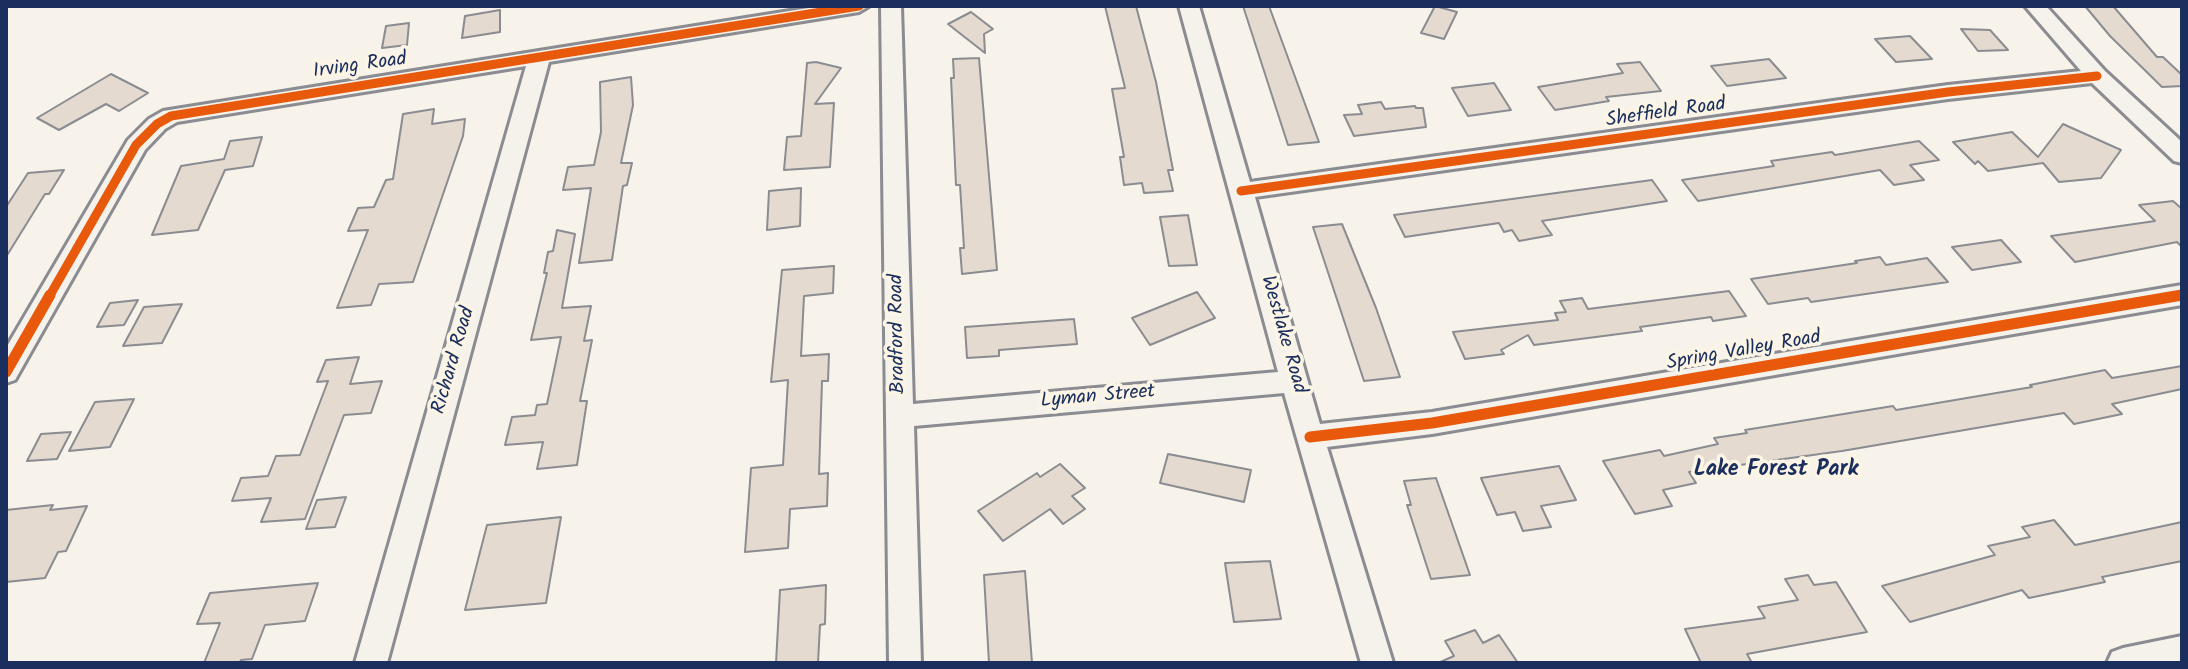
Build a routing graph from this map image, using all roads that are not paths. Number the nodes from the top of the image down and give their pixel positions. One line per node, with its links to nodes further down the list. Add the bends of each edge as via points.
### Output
1 (859, 6): 5 (street, Irving Road)
2 (891, 6): 12 (street, Bradford Road)
3 (1189, 6): 8 (street, Westlake Road)
4 (2035, 6): 6 (street)
5 (539, 59): 10 (street, Irving Road, via 190,111 157,124 136,145); 15 (street, Richard Road)
6 (2097, 76): 7 (street); 8 (street, Sheffield Road)
7 (2182, 155)
8 (1241, 191): 11 (street, Westlake Road)
9 (2182, 295): 13 (street, Spring Valley Road, via 1432,423)
10 (6, 372)
11 (1294, 381): 12 (street, Lyman Street); 13 (street, Westlake Road)
12 (901, 416): 16 (street, Bradford Road)
13 (1310, 437): 17 (street, Westlake Road)
14 (2182, 651): 18 (street)
15 (371, 663)
16 (905, 663)
17 (1377, 663)
18 (2123, 663)

